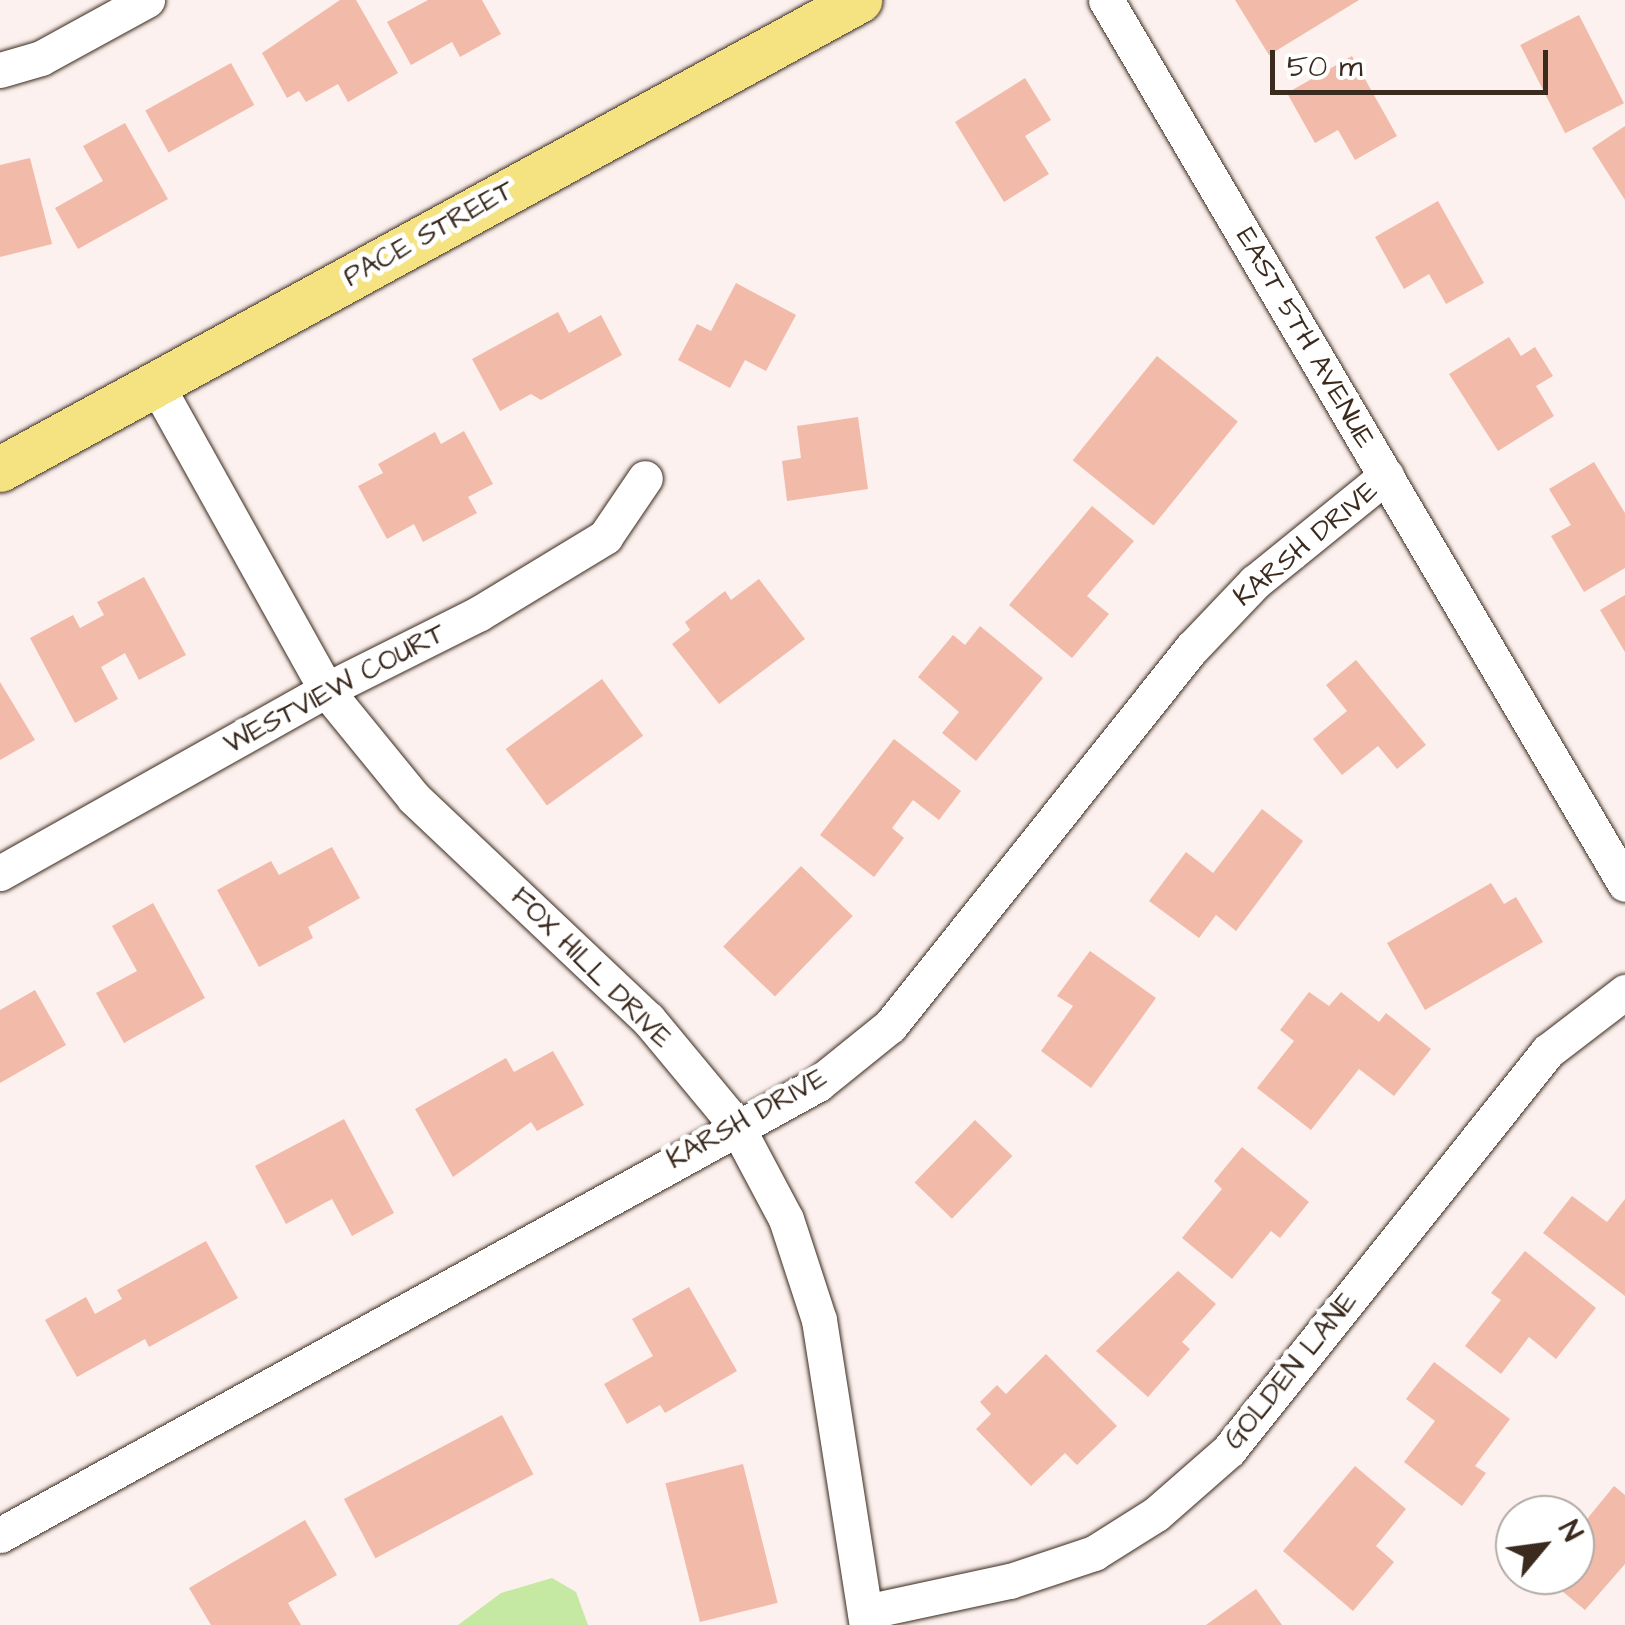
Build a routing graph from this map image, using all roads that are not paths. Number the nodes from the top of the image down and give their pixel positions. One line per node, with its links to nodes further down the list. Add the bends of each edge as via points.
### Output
1 (147, 0): 4 (street, via 41,58)
2 (859, 0): 5 (main road, PACE STREET)
3 (1106, 0): 7 (street, EAST 5TH AVENUE)
4 (0, 70)
5 (156, 384): 6 (main road, PACE STREET); 9 (street, FOX HILL DRIVE)
6 (0, 469)
7 (1386, 476): 11 (street, EAST 5TH AVENUE); 13 (street, KARSH DRIVE, via 1255,582 1193,648 890,1026 818,1084)
8 (646, 478): 9 (street, WESTVIEW COURT, via 605,537 478,614)
9 (326, 690): 10 (street, WESTVIEW COURT); 13 (street, FOX HILL DRIVE, via 414,798 648,1019)
10 (0, 873)
11 (1625, 884)
12 (1625, 992): 15 (street, GOLDEN LANE, via 1548,1050 1230,1450 1156,1514 1078,1558)
13 (736, 1125): 14 (street, KARSH DRIVE); 15 (street, FOX HILL DRIVE, via 786,1219 818,1320)
14 (0, 1535)
15 (866, 1618)

